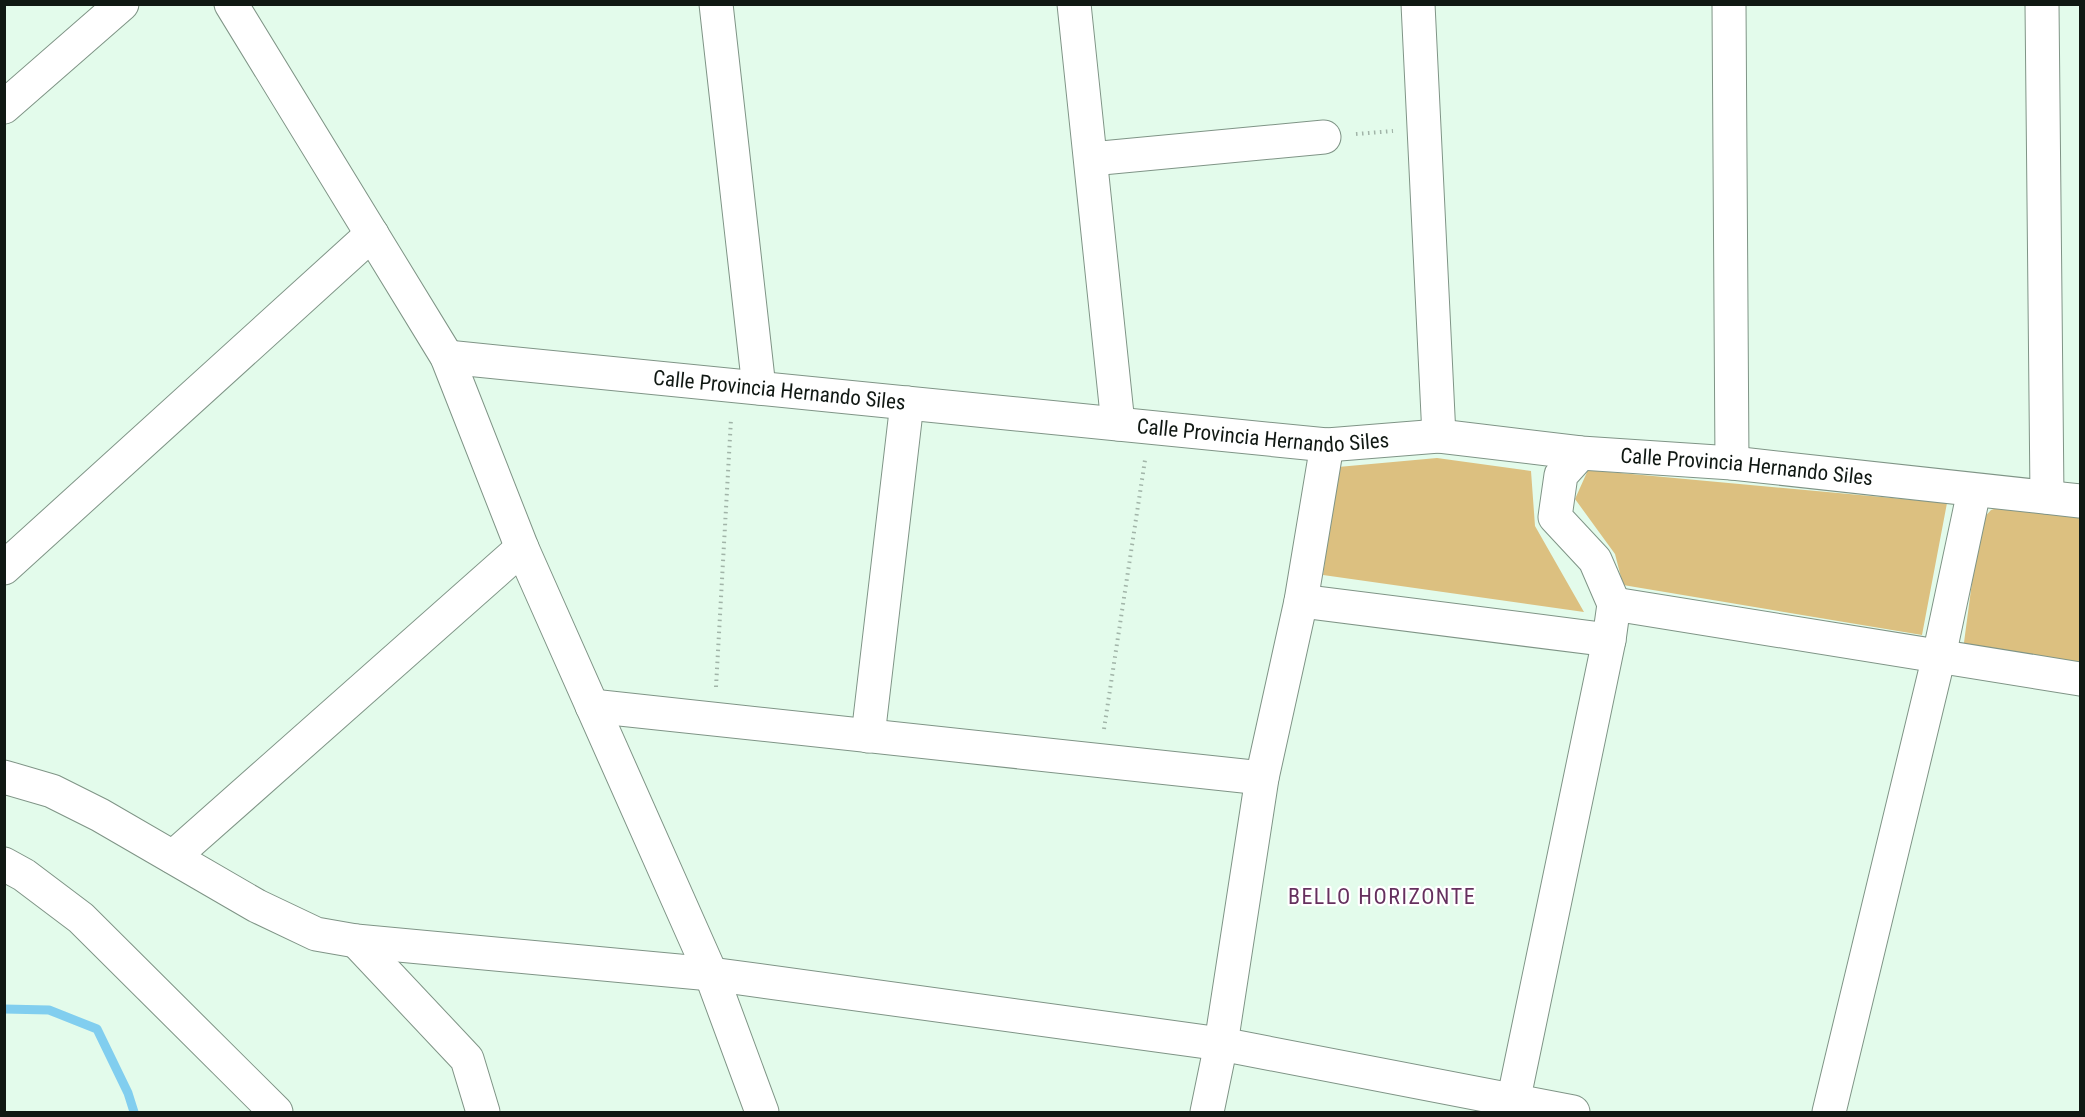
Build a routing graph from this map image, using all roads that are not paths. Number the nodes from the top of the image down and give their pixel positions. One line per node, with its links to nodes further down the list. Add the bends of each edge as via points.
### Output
1 (122, 4): 8 (street)
2 (231, 4): 11 (street)
3 (716, 4): 13 (street)
4 (1074, 4): 10 (street)
5 (1418, 4): 16 (street)
6 (1729, 4): 19 (street)
7 (2042, 4): 21 (street)
8 (4, 107)
9 (1324, 137): 10 (street)
10 (1090, 159): 15 (street)
11 (372, 234): 12 (street); 24 (street)
12 (447, 357): 13 (street, Calle Provincia Hernando Siles); 23 (street)
13 (746, 386): 14 (street, Calle Provincia Hernando Siles)
14 (907, 402): 15 (street, Calle Provincia Hernando Siles); 31 (street)
15 (1134, 425): 17 (street, Calle Provincia Hernando Siles)
16 (1439, 436): 17 (street, Calle Provincia Hernando Siles); 18 (street, Calle Provincia Hernando Siles)
17 (1327, 445): 25 (street)
18 (1581, 453): 19 (street, Calle Provincia Hernando Siles); 26 (street, via 1561,475 1554,517 1594,560)
19 (1732, 463): 20 (street, Calle Provincia Hernando Siles)
20 (1974, 491): 21 (street, Calle Provincia Hernando Siles); 28 (street)
21 (2047, 497): 22 (street, Calle Provincia Hernando Siles)
22 (2080, 501)
23 (522, 548): 30 (street); 34 (street)
24 (4, 568)
25 (1301, 601): 27 (street); 33 (street)
26 (1614, 604): 27 (street); 28 (street)
27 (1609, 640): 39 (street)
28 (1939, 656): 29 (street); 45 (street)
29 (2080, 679)
30 (592, 706): 31 (street); 37 (street)
31 (868, 736): 33 (street)
32 (4, 777): 34 (street, via 51,791)
33 (1262, 778): 38 (street)
34 (172, 857): 36 (street, via 257,906 316,934)
35 (4, 864): 40 (street, via 81,918)
36 (356, 941): 37 (street); 41 (street, via 467,1059)
37 (711, 975): 38 (street); 42 (street)
38 (1221, 1044): 39 (street); 43 (street)
39 (1513, 1106): 44 (street)
40 (276, 1113)
41 (483, 1113)
42 (762, 1113)
43 (1207, 1113)
44 (1572, 1113)
45 (1829, 1113)

